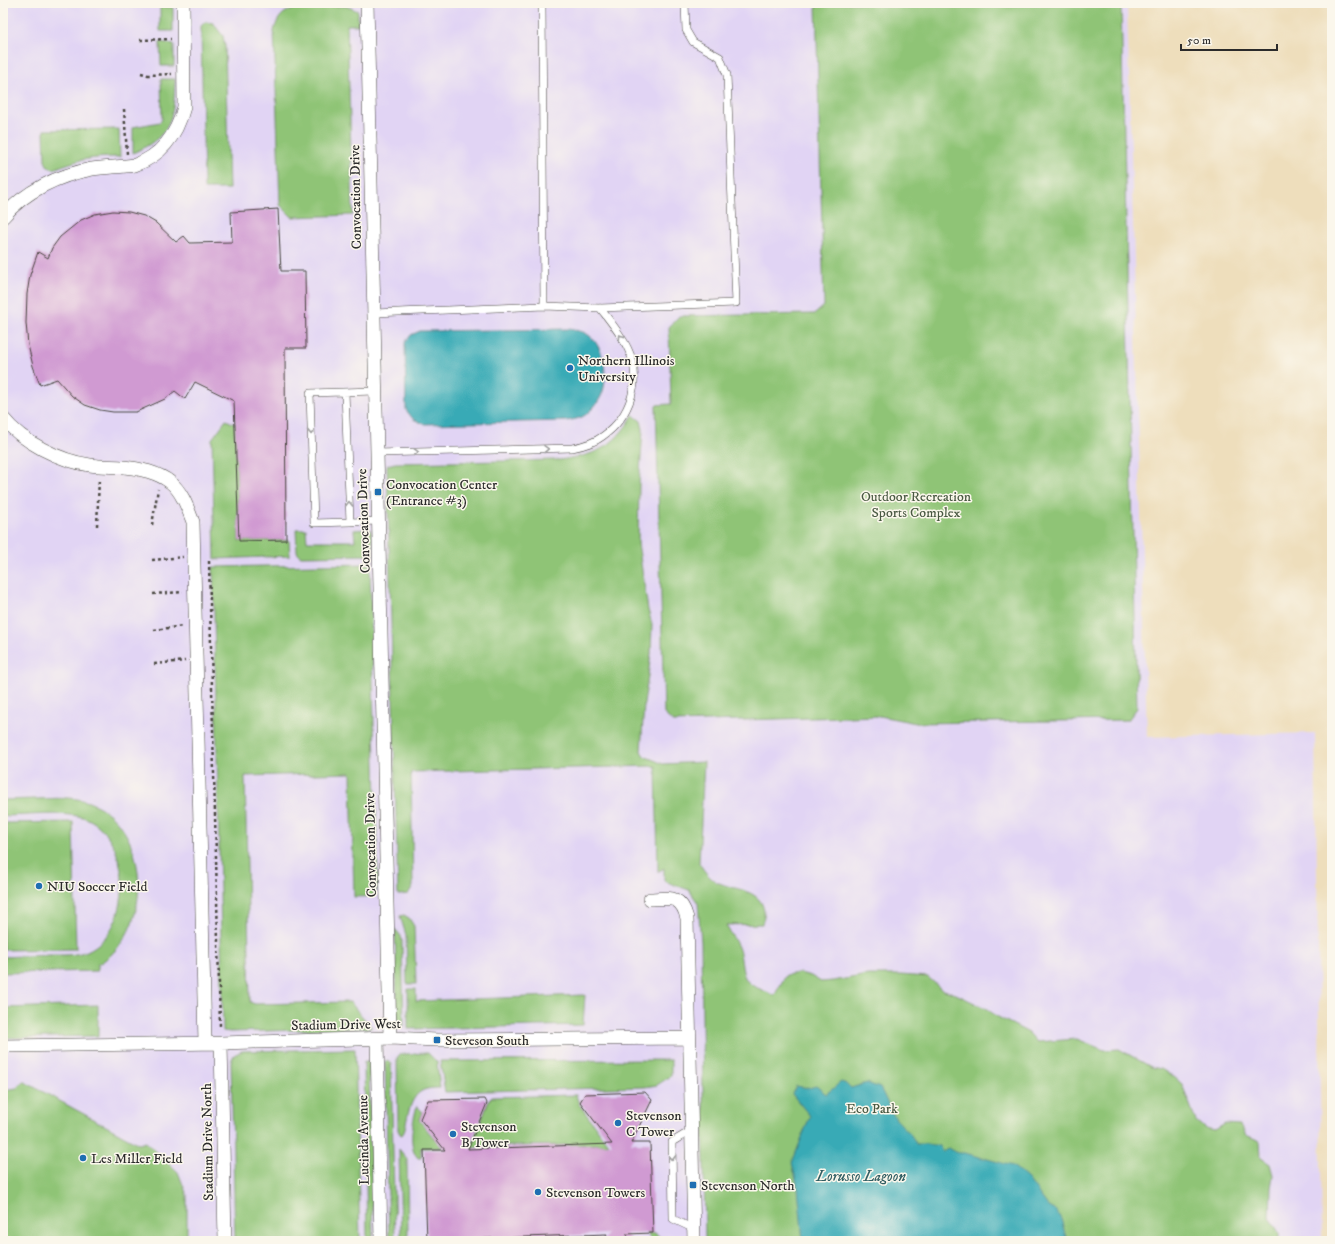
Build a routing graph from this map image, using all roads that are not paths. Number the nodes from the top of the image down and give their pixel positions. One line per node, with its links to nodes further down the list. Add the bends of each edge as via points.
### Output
1 (183, 3): 5 (street, via 184,107 181,121 167,144 142,163 90,169 59,178 21,200)
2 (367, 3): 8 (street, Convocation Drive)
3 (542, 3): 6 (lane)
4 (685, 3): 7 (lane, via 686,30 693,42 720,57 727,75 736,303)
5 (3, 217)
6 (544, 306): 7 (lane); 8 (lane)
7 (600, 308): 12 (lane, one-way to 7, via 572,448 602,437 622,418 632,395 634,370 629,350 622,337)
8 (374, 313): 9 (street, Convocation Drive)
9 (375, 391): 10 (lane); 12 (street, Convocation Drive)
10 (345, 392): 14 (lane, one-way to 10); 14 (lane, one-way to 14, via 310,393 314,522)
11 (3, 418): 18 (street, via 24,437 57,456 89,465 125,467 158,475 171,483 179,493 193,522)
12 (377, 453): 13 (street, Convocation Drive)
13 (379, 521): 14 (lane); 16 (street, Convocation Drive)
14 (350, 522)
15 (650, 899): 17 (street, via 670,899 684,906 687,918)
16 (383, 1038): 17 (street, Stadium Drive West); 19 (street, Stadium Drive West); 24 (street, Lucinda Avenue)
17 (690, 1038): 21 (street)
18 (205, 1043): 19 (street, Stadium Drive West); 20 (street, Stadium Drive West)
19 (221, 1043): 23 (street, Stadium Drive North)
20 (3, 1046)
21 (692, 1130): 22 (street); 22 (lane, one-way to 22, via 672,1142 673,1219)
22 (694, 1235)
23 (225, 1241)
24 (381, 1241)

